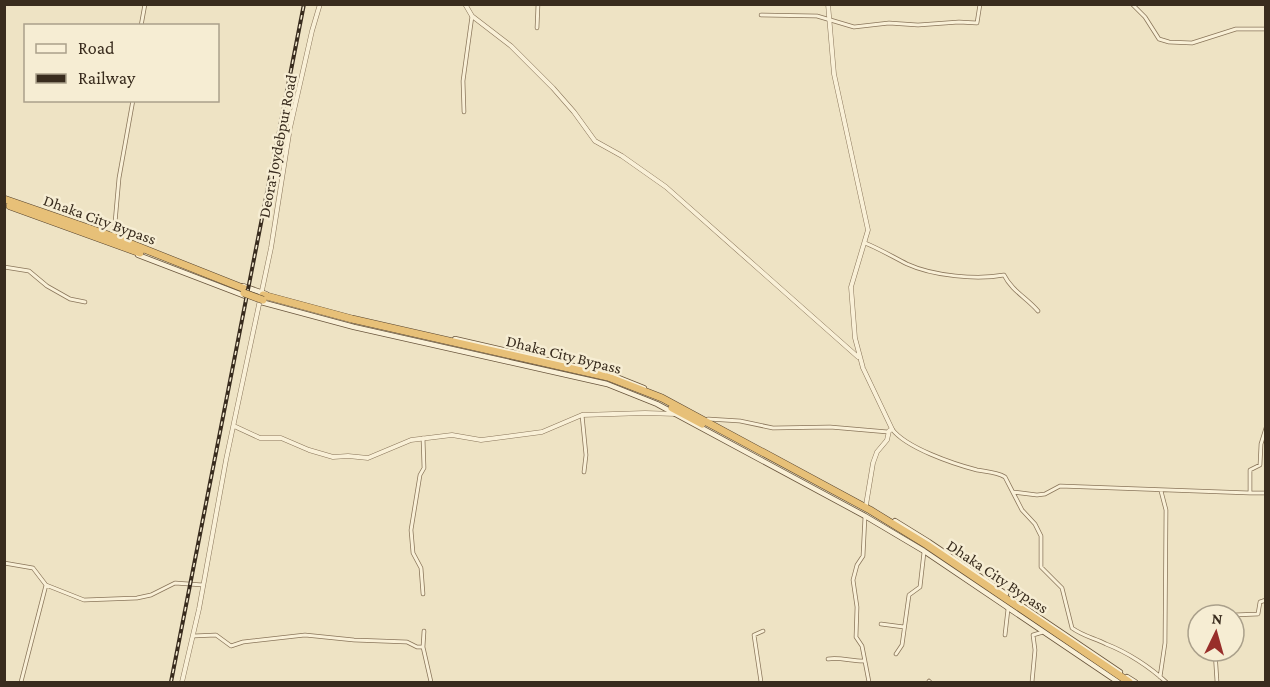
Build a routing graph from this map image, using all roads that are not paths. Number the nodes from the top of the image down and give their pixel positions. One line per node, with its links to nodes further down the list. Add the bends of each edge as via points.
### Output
1 (145, 4): 11 (street)
2 (320, 4): 22 (street, Deora-Joydebpur Road, via 291,128)
3 (465, 4): 9 (street)
4 (538, 4): 12 (street)
5 (828, 4): 10 (street)
6 (980, 4): 10 (street, via 977,23 854,27)
7 (1132, 4): 13 (street, via 1160,39 1169,42 1192,43 1236,29)
8 (761, 15): 10 (street, via 809,15)
9 (472, 16): 15 (street, via 463,81); 25 (street, via 511,46 553,88 595,141 666,188)
10 (829, 20): 19 (street, via 834,74 868,230)
11 (141, 24)
12 (537, 27)
13 (1266, 29)
14 (133, 102): 18 (street)
15 (464, 112)
16 (4, 198): 18 (main road); 21 (highway, Dhaka City Bypass, via 114,237)
17 (4, 205): 21 (highway, Dhaka City Bypass); 22 (main road)
18 (114, 234): 22 (main road)
19 (865, 243): 24 (street, via 916,268 973,279 1004,275 1010,287); 25 (street, via 851,287)
20 (4, 267): 23 (street, via 29,271 70,299)
21 (244, 291): 22 (highway, Dhaka City Bypass, bridge)
22 (262, 297): 26 (main road, via 354,327 607,384); 28 (main road, via 609,374); 29 (street, Deora-Joydebpur Road); 69 (highway, Dhaka City Bypass, via 356,324 608,381 659,401 926,548); 70 (highway, Dhaka City Bypass, via 608,377 662,398 927,544)
23 (85, 302)
24 (1038, 311)
25 (858, 357): 31 (street)
26 (676, 414): 27 (street); 40 (main road)
27 (582, 415): 33 (street, via 542,432 481,440 452,435); 34 (street)
28 (708, 419): 32 (street, via 773,428); 39 (main road)
29 (234, 426): 33 (street, via 260,438 281,438 335,457 371,458); 44 (street, Deora-Joydebpur Road)
30 (1266, 428): 37 (street, via 1260,465 1250,470)
31 (892, 429): 32 (street); 36 (street, via 917,448 1004,476)
32 (888, 432): 39 (street, via 873,464)
33 (423, 438): 45 (street, via 424,468 411,530)
34 (584, 472)
35 (1161, 491): 36 (street, via 1060,486 1045,494); 37 (street); 61 (street, via 1166,510 1165,643)
36 (1013, 492): 61 (street, via 1041,536 1041,567 1062,588 1072,628 1124,653)
37 (1250, 493): 38 (street)
38 (1266, 493)
39 (866, 505): 71 (main road, via 938,548)
40 (865, 516): 41 (main road); 59 (street, via 863,556 853,580 858,607 856,637)
41 (924, 551): 47 (main road); 50 (street, via 920,587 909,596)
42 (4, 563): 43 (street, via 33,568)
43 (46, 585): 44 (street, via 94,600 137,598 175,583); 62 (street)
44 (203, 585): 55 (street, Deora-Joydebpur Road)
45 (423, 594)
46 (1266, 600): 48 (street, via 1260,602 1258,614)
47 (1008, 609): 53 (main road); 54 (street)
48 (1246, 614)
49 (881, 624): 50 (street)
50 (904, 627): 57 (street, via 902,645)
51 (424, 631): 56 (street)
52 (763, 631): 65 (street, via 754,635)
53 (1043, 632): 67 (street, via 1033,635); 68 (main road)
54 (1005, 635)
55 (193, 636): 56 (street, via 216,635 231,646 305,635 407,642); 63 (street, Deora-Joydebpur Road)
56 (423, 647): 64 (street)
57 (896, 654)
58 (828, 660): 59 (street, via 836,657)
59 (863, 661): 66 (street)
60 (1216, 663): 73 (street)
61 (1160, 677): 72 (street)
62 (21, 682)
63 (182, 682)
64 (431, 682)
65 (761, 682)
66 (869, 682)
67 (1032, 682)
68 (1118, 682)
69 (1122, 682)
70 (1130, 682)
71 (1135, 682)
72 (1166, 682)
73 (1217, 682)

